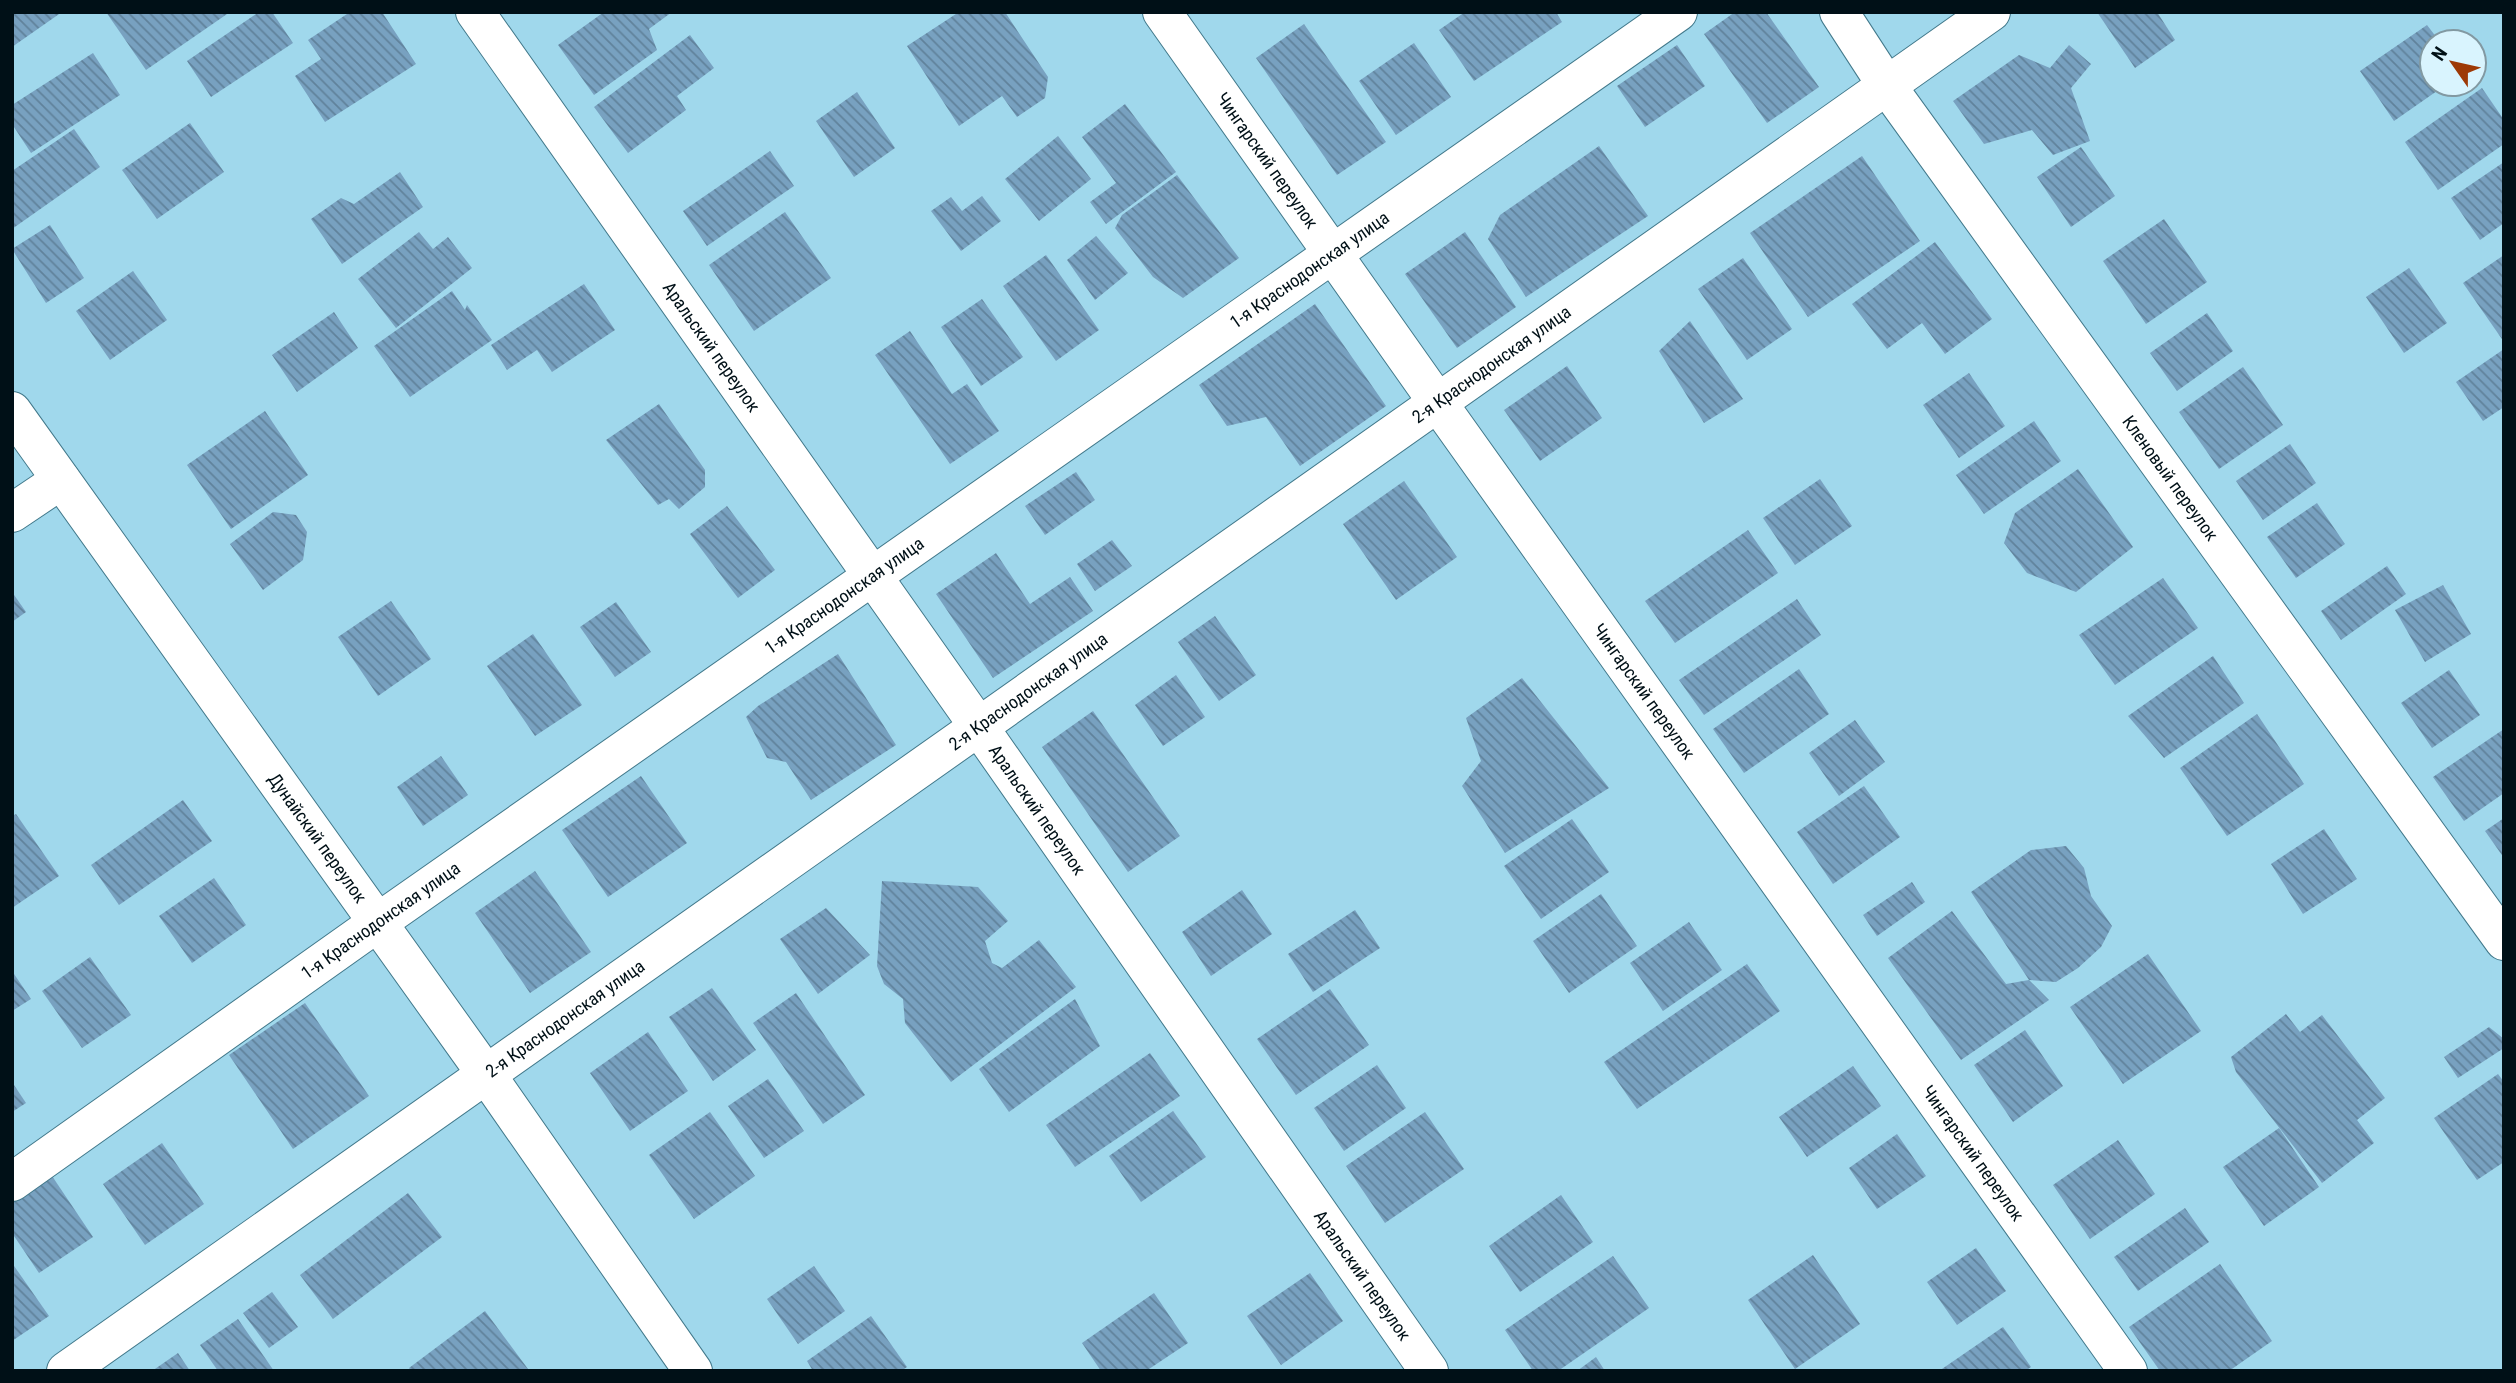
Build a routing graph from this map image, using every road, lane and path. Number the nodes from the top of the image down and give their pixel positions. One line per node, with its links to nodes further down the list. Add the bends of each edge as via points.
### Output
1 (474, 12): 12 (street, Аральский переулок)
2 (1162, 12): 7 (street, Чингарский переулок)
3 (1678, 12): 7 (street, 1-я Краснодонская улица)
4 (1839, 12): 6 (street, Кленовый переулок)
5 (1991, 12): 6 (street, 2-я Краснодонская улица)
6 (1887, 86): 8 (street, 2-я Краснодонская улица); 15 (street, Кленовый переулок)
7 (1333, 253): 8 (street, Чингарский переулок); 12 (street, 1-я Краснодонская улица)
8 (1438, 403): 13 (street, 2-я Краснодонская улица); 21 (street, Чингарский переулок)
9 (12, 411): 10 (street, Дунайский переулок)
10 (61, 480): 11 (street); 14 (street, Дунайский переулок)
11 (12, 513)
12 (873, 576): 13 (street, Аральский переулок); 14 (street, 1-я Краснодонская улица)
13 (979, 727): 16 (street, 2-я Краснодонская улица); 20 (street, Аральский переулок)
14 (377, 923): 16 (street, Дунайский переулок); 17 (street, 1-я Краснодонская улица)
15 (2504, 942)
16 (486, 1074): 18 (street, 2-я Краснодонская улица); 19 (street, Дунайский переулок)
17 (12, 1182)
18 (65, 1371)
19 (693, 1371)
20 (1429, 1371)
21 (2128, 1371)

